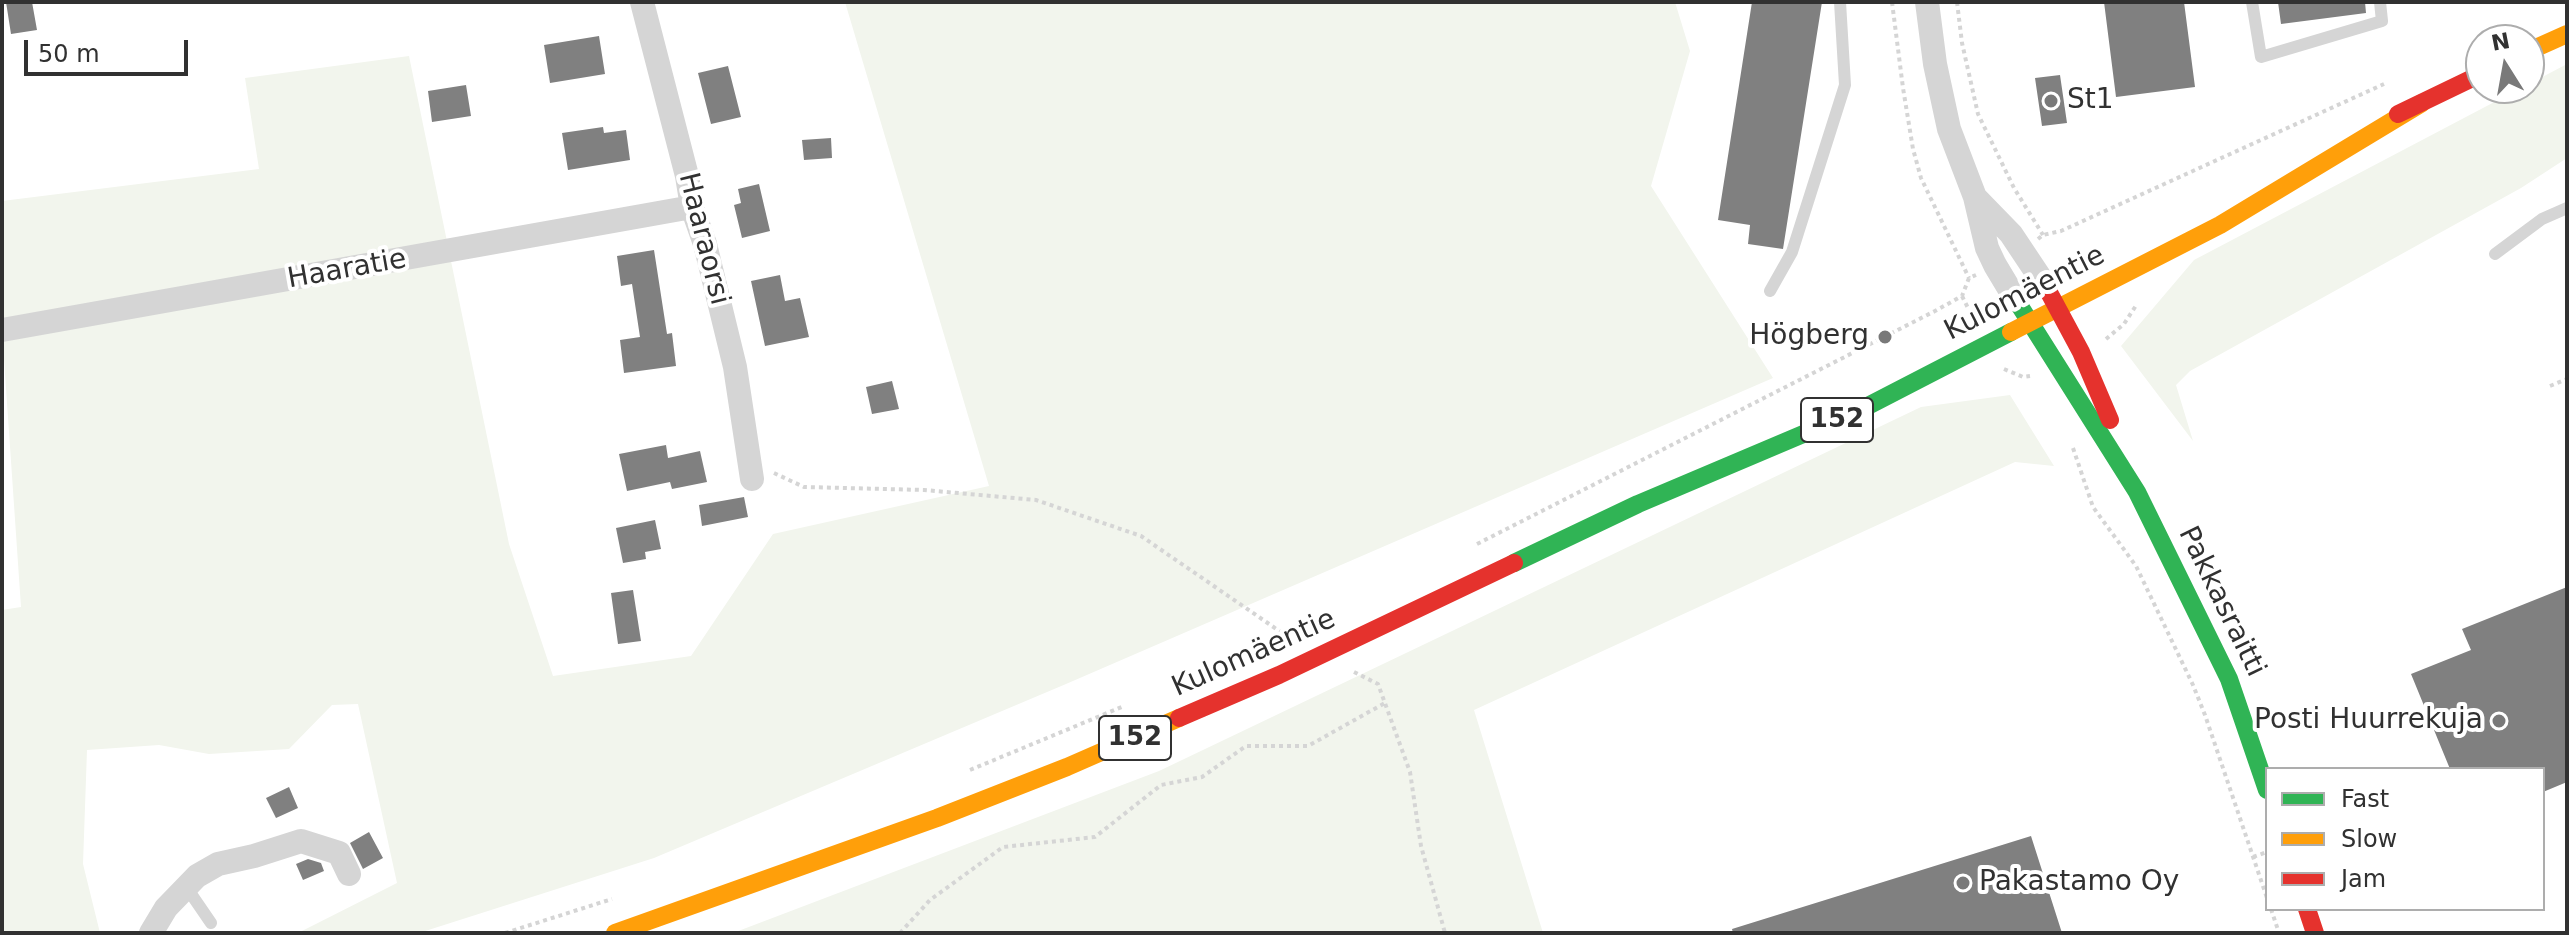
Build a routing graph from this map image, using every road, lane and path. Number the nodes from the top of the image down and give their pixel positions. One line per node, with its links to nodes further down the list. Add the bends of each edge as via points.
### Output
1 (642, 2): 15 (street, Haaraorsi)
2 (1840, 2): 22 (lane, via 1845,85 1792,252)
3 (1892, 2): 20 (path, via 1921,178)
4 (1927, 2): 14 (street, via 1949,129)
5 (1957, 2): 17 (path, via 1978,114)
6 (2252, 2): 7 (lane, via 2261,57 2382,21)
7 (2380, 2)
8 (2567, 34): 9 (main road)
9 (2545, 44)
10 (2394, 80): 17 (path)
11 (2465, 82): 12 (main road, Kulomäentie / 152)
12 (2422, 103): 13 (main road, Kulomäentie / 152); 24 (main road, Kulomäentie / 152, via 2220,225)
13 (2264, 176)
14 (1975, 197): 17 (street, via 2011,234); 19 (street)
15 (692, 207): 26 (street, Haaratie); 30 (street, Haaraorsi, via 735,367)
16 (2567, 208): 18 (lane, via 2542,219)
17 (2034, 243): 21 (street)
18 (2495, 254)
19 (1995, 265): 20 (path); 23 (street)
20 (1969, 278): 33 (path, via 1962,296 1935,311)
21 (2051, 283): 23 (main road, Kulomäentie); 24 (main road, Pakkasraitti)
22 (1770, 291)
23 (2009, 303): 25 (main road, Pakkasraitti)
24 (2058, 309): 25 (main road, Kulomäentie / 152); 31 (main road, Pakkasraitti, via 2101,393)
25 (2030, 323): 31 (main road, Pakkasraitti); 32 (main road, Kulomäentie / 152, via 1860,410)
26 (2, 330)
27 (2567, 379): 28 (path)
28 (2550, 386)
29 (1788, 420): 32 (main road, Kulomäentie / 152)
30 (751, 471): 34 (path, via 804,487 1036,500 1141,536 1290,638)
31 (2133, 486): 39 (main road, Pakkasraitti, via 2229,679)
32 (1638, 504): 50 (main road, Kulomäentie / 152, via 1279,675 1067,767)
33 (1469, 548)
34 (1276, 644)
35 (1378, 684): 37 (path)
36 (1132, 703): 38 (path)
37 (1385, 703): 51 (path, via 1308,746 1246,746 1202,777 1161,785 1095,837 1003,847 930,900); 52 (path, via 1410,772 1421,846)
38 (959, 774)
39 (2265, 784)
40 (2265, 853): 41 (path)
41 (2253, 857)
42 (349, 874): 43 (street, via 339,853 301,841 218,864)
43 (187, 888): 47 (lane); 48 (street)
44 (619, 897): 49 (path)
45 (2272, 911): 53 (path)
46 (2308, 911): 54 (main road)
47 (211, 923)
48 (151, 933)
49 (505, 933)
50 (615, 933)
51 (900, 933)
52 (1445, 933)
53 (2279, 933)
54 (2315, 933)

